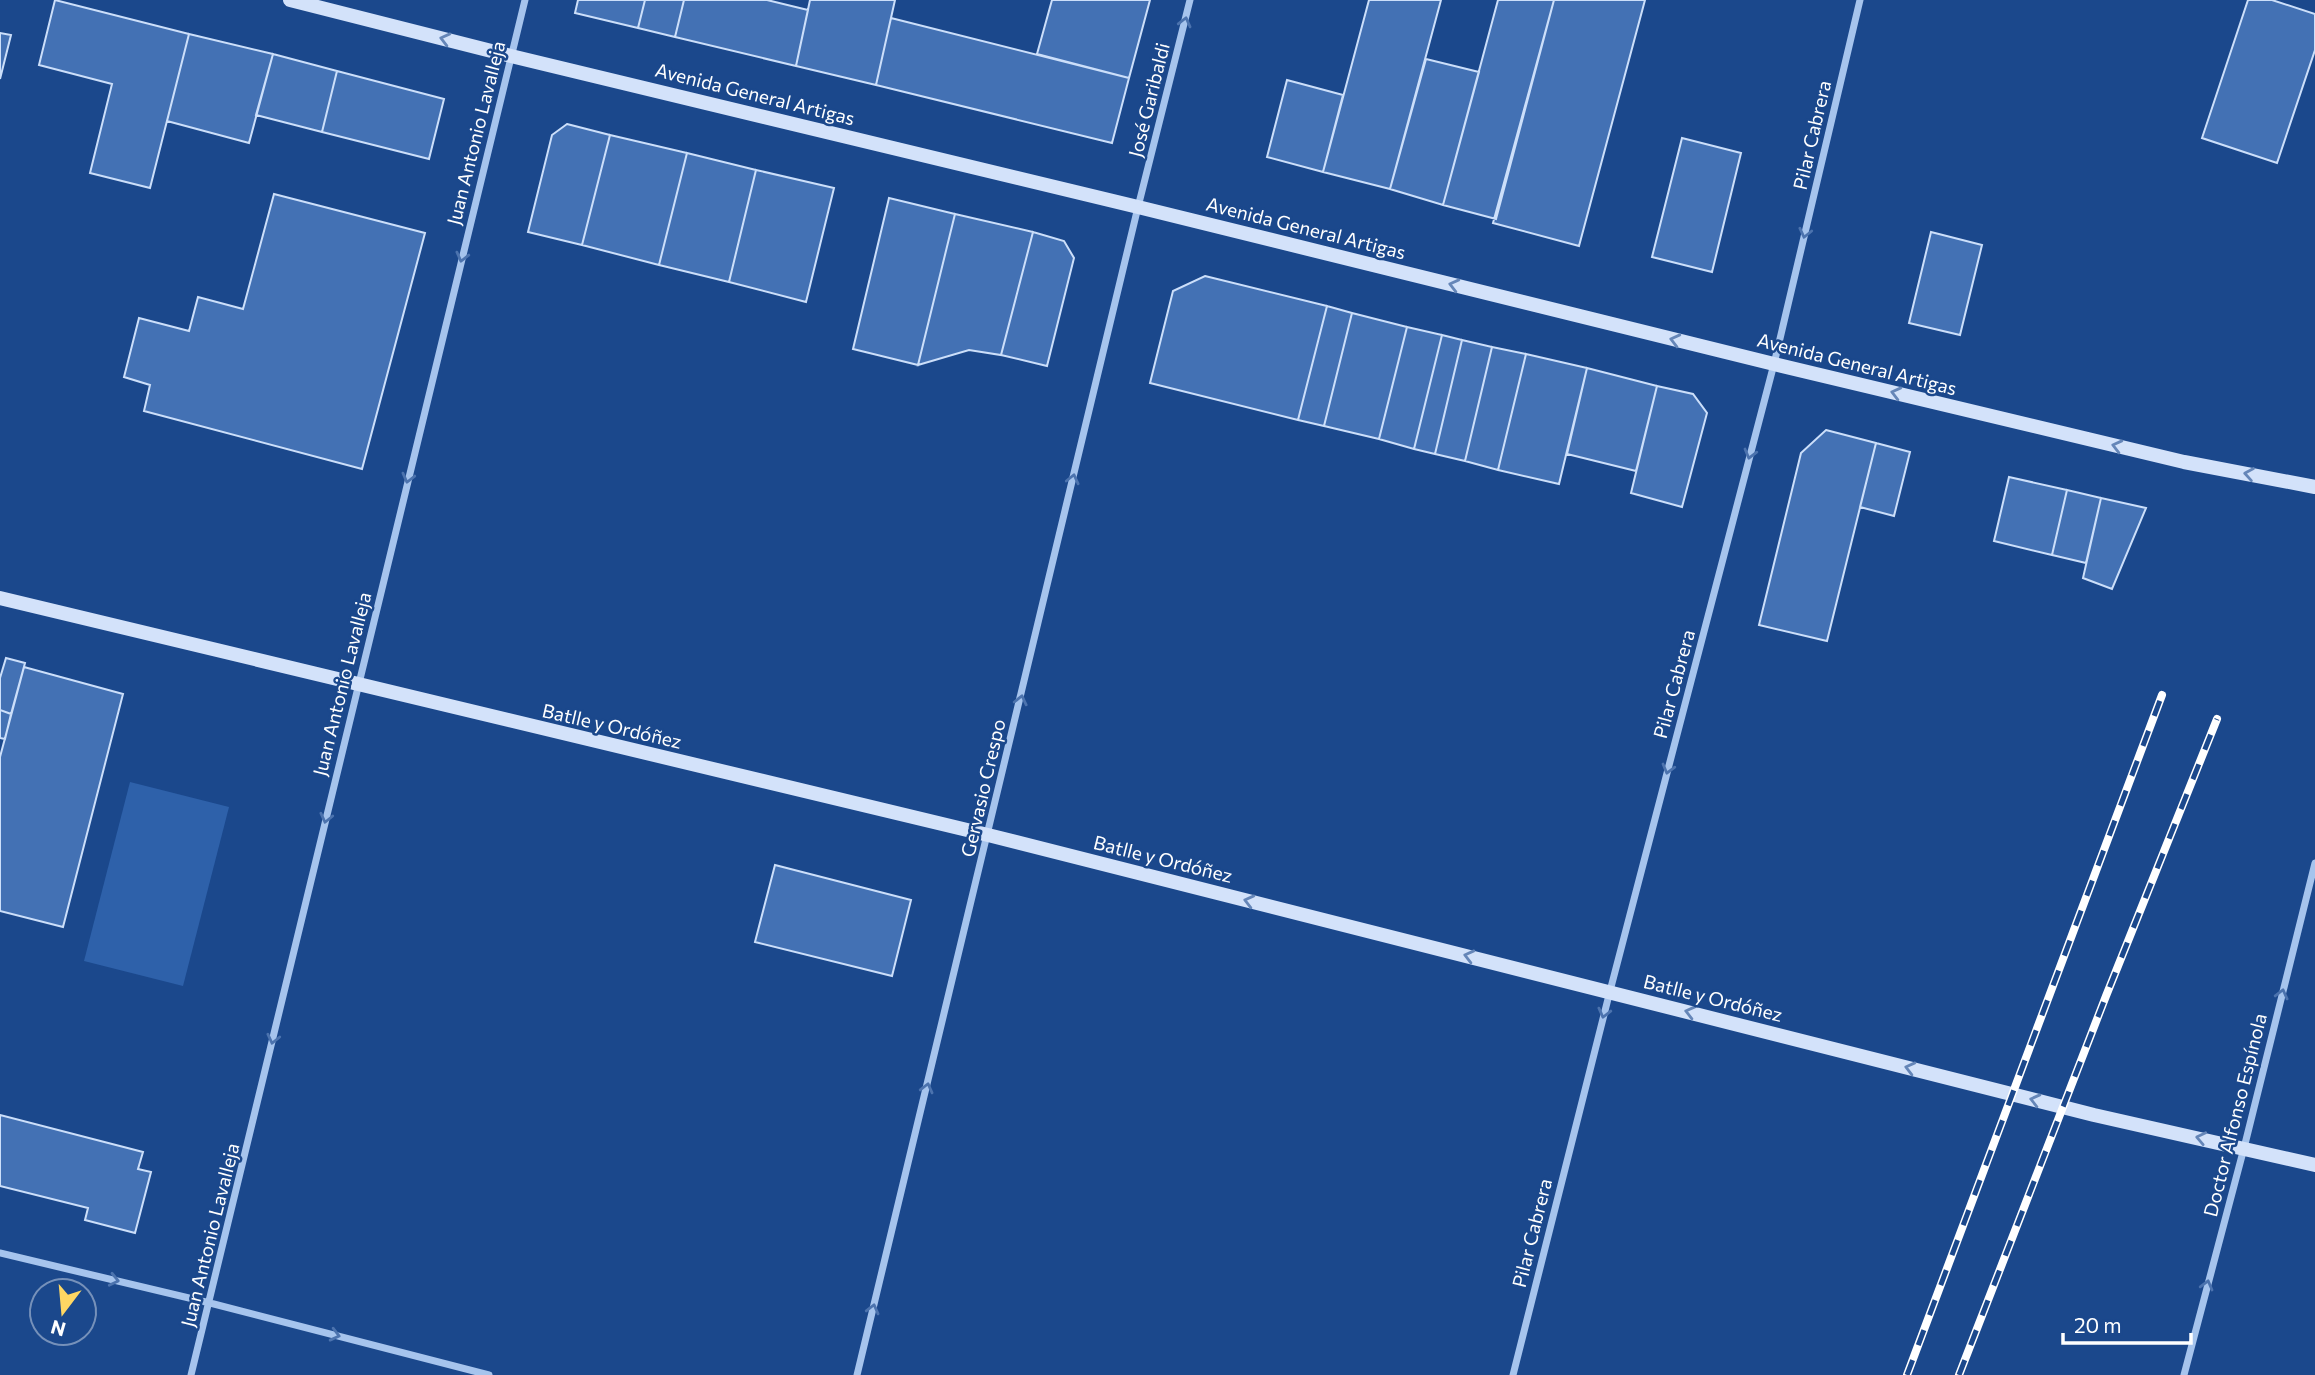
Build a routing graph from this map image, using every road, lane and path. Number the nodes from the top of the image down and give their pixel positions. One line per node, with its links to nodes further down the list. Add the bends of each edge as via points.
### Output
1 (290, 0): 5 (street, Avenida General Artigas, one-way to 1)
2 (525, 0): 5 (street, Juan Antonio Lavalleja)
3 (1190, 0): 6 (street, José Garibaldi, one-way to 3)
4 (1860, 0): 7 (street, Pilar Cabrera, one-way to 7)
5 (511, 56): 6 (street, Avenida General Artigas); 10 (street, Juan Antonio Lavalleja, one-way to 10)
6 (1138, 207): 7 (street, Avenida General Artigas, one-way to 6); 11 (street, Gervasio Crespo, one-way to 6)
7 (1774, 364): 8 (street, Avenida General Artigas, one-way to 7, via 2183,462); 13 (street, Pilar Cabrera, one-way to 13)
8 (2315, 486)
9 (0, 598): 10 (street, Batlle y Ordóñez)
10 (358, 685): 11 (street, Batlle y Ordóñez); 17 (street, Juan Antonio Lavalleja, one-way to 17)
11 (988, 835): 13 (street, Batlle y Ordóñez, one-way to 11); 20 (street, Gervasio Crespo, one-way to 11)
12 (2315, 863): 14 (street, Doctor Alfonso Espínola, one-way to 12)
13 (1609, 991): 14 (street, Batlle y Ordóñez, one-way to 13, via 2094,1115); 21 (street, Pilar Cabrera, one-way to 21)
14 (2244, 1148): 15 (street, Batlle y Ordóñez); 22 (street, Doctor Alfonso Espínola, one-way to 14)
15 (2315, 1165)
16 (0, 1253): 17 (street, one-way to 17)
17 (210, 1303): 18 (street, Juan Antonio Lavalleja); 19 (street, one-way to 19)
18 (191, 1375)
19 (489, 1375)
20 (856, 1375)
21 (1513, 1375)
22 (2184, 1375)

